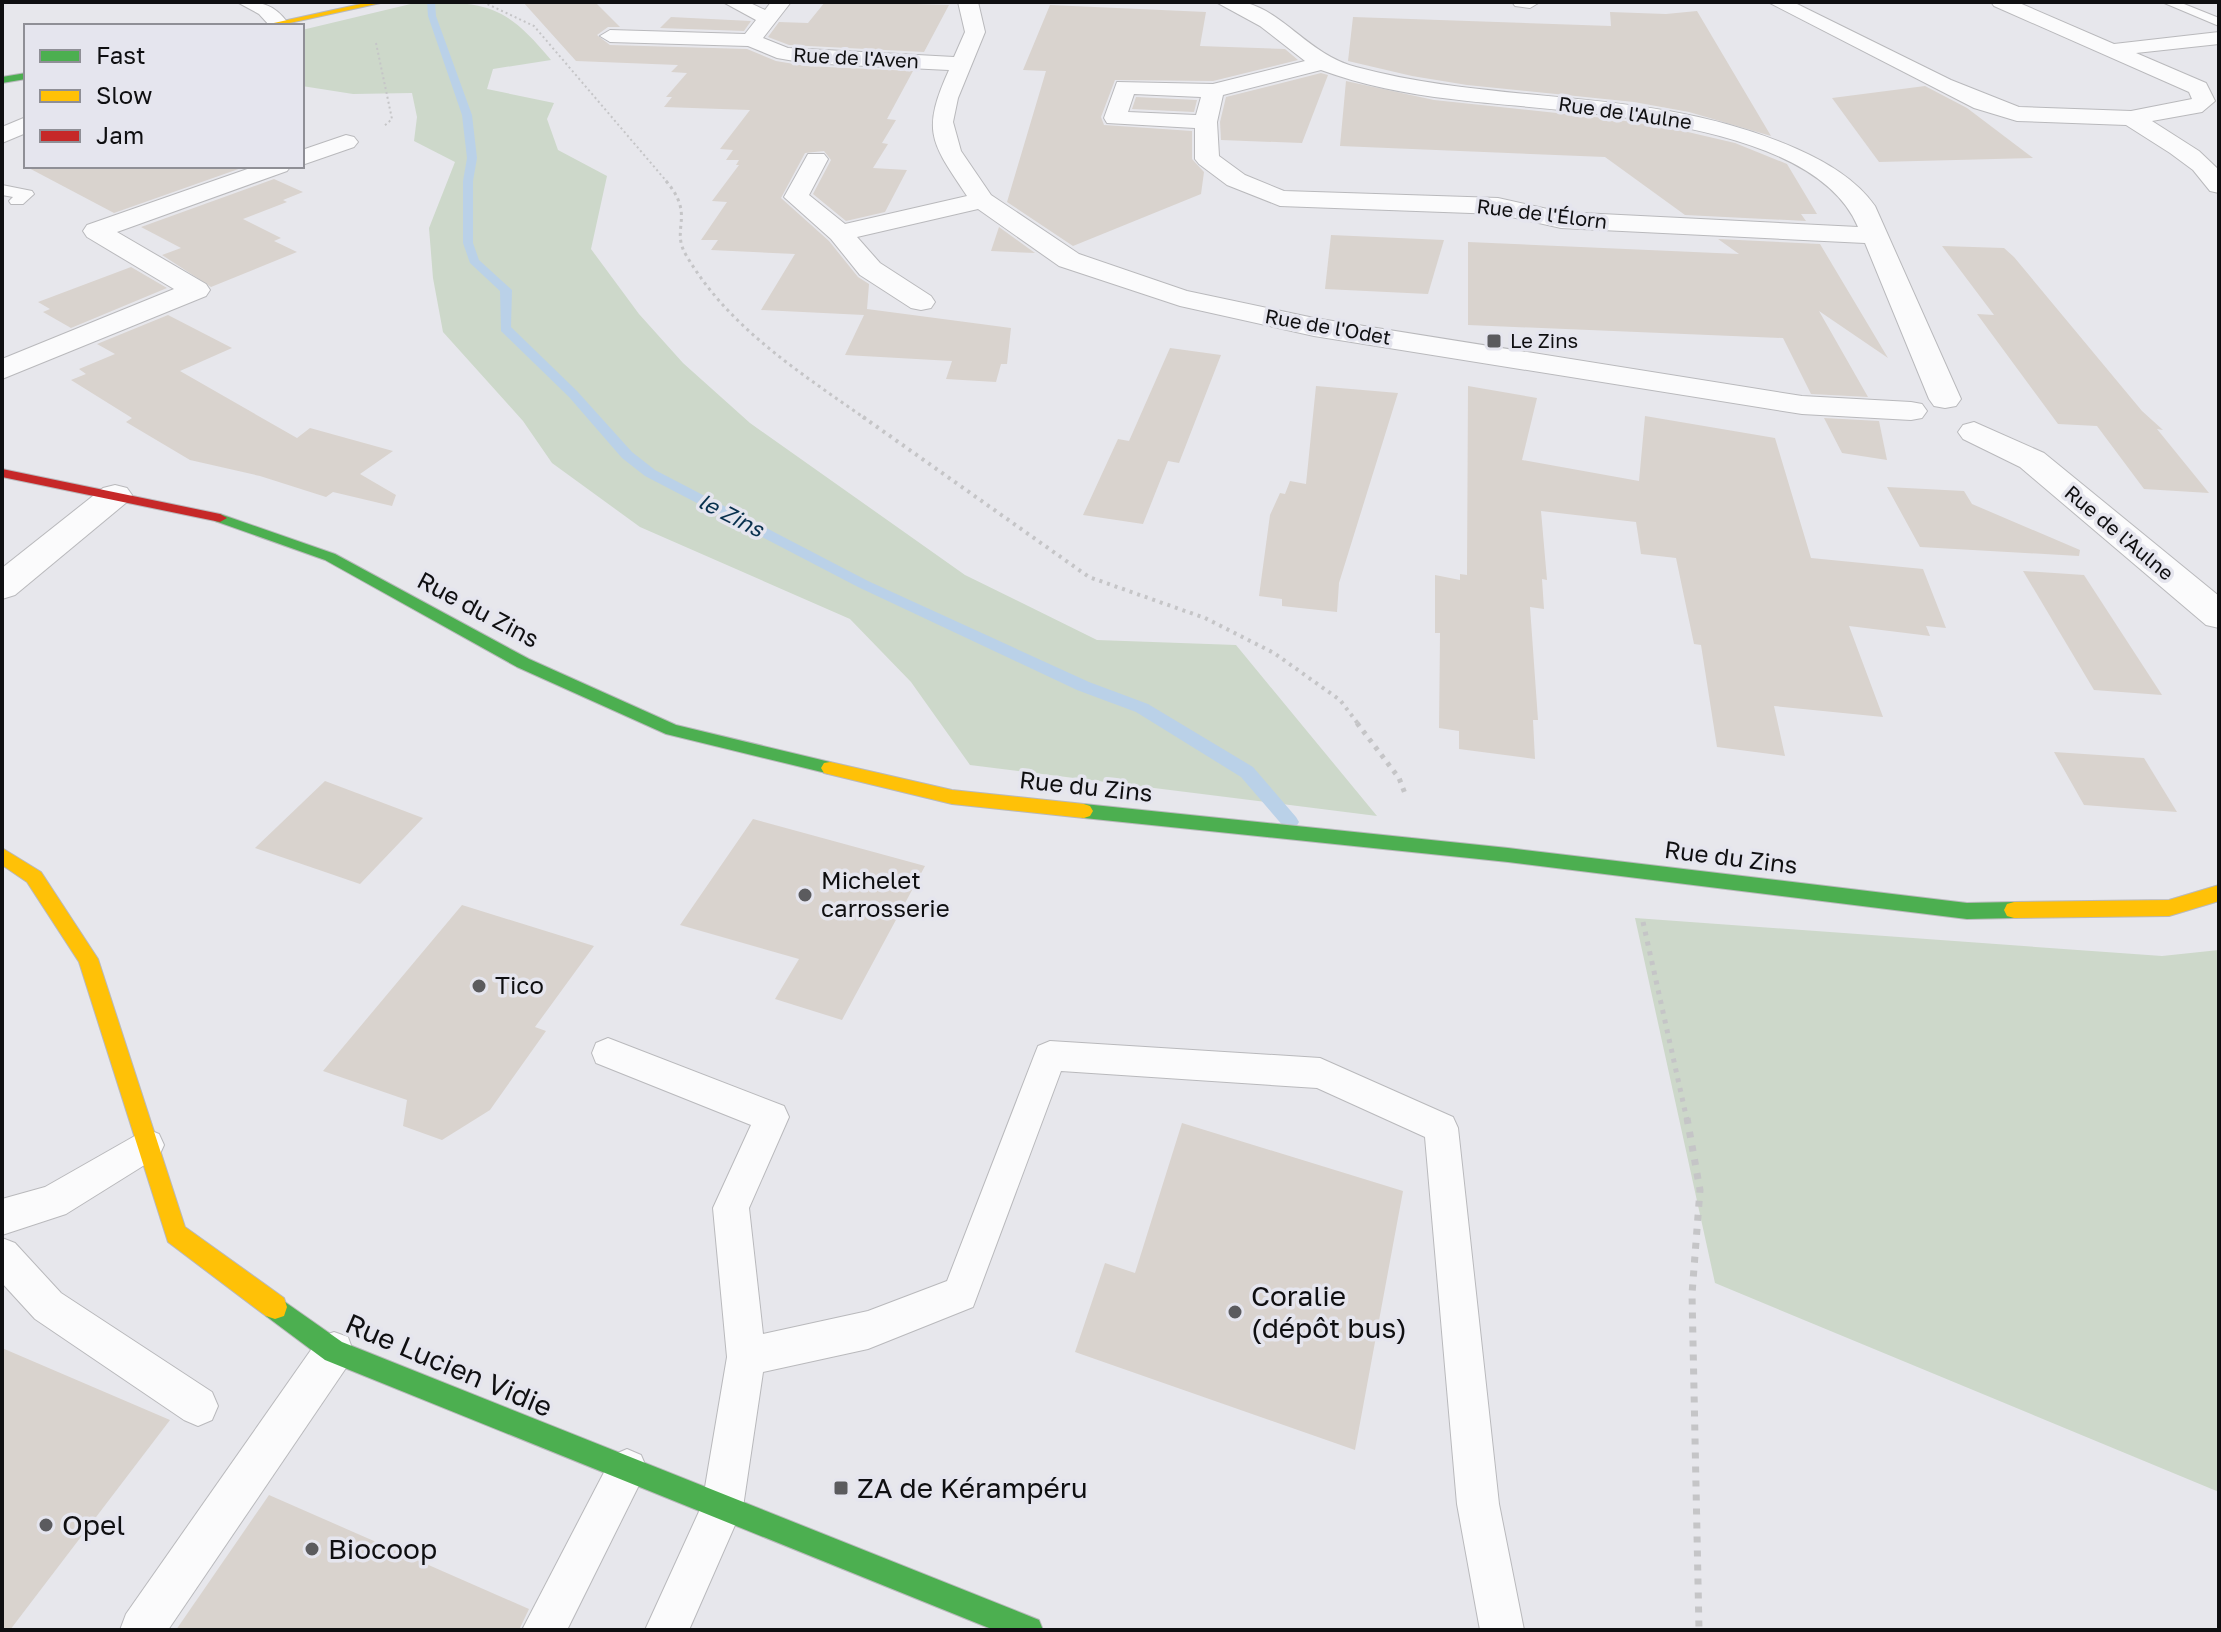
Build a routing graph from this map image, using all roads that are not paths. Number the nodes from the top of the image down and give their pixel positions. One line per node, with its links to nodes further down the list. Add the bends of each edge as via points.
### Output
1 (247, 2): 13 (street, via 266,10)
2 (381, 2): 14 (street)
3 (733, 2): 11 (street)
4 (968, 2): 20 (street, Rue de l'Odet, via 975,32)
5 (1522, 2): 6 (street)
6 (1530, 2)
7 (1778, 2): 24 (street, via 1982,103 2017,114)
8 (2001, 2): 18 (street)
9 (2168, 2): 12 (lane)
10 (1244, 4): 19 (street, Rue de l'Aulne)
11 (774, 10): 17 (street)
12 (2219, 22)
13 (271, 24)
14 (276, 24)
15 (610, 36): 17 (street, Rue de l'Aven)
16 (2219, 38): 18 (street)
17 (751, 40): 20 (street, Rue de l'Aven, via 806,57)
18 (2111, 50): 24 (street, via 2198,88 2204,101)
19 (1323, 63): 23 (street); 37 (street, Rue de l'Aulne, via 1397,85 1645,112 1749,138 1791,155 1850,191)
20 (964, 64): 34 (street, Rue de l'Odet, via 942,122 949,151)
21 (24, 76): 22 (street)
22 (2, 80)
23 (1213, 91): 25 (street, Rue de l'Élorn); 25 (street, via 1125,87 1115,118)
24 (2131, 118): 32 (street, via 2173,145)
25 (1206, 122): 37 (street, Rue de l'Élorn, via 1207,159 1236,180 1280,198 1498,206 1561,220)
26 (24, 125): 27 (street)
27 (2, 136)
28 (346, 142): 29 (street)
29 (304, 157)
30 (816, 159): 36 (street, via 796,197)
31 (273, 168): 39 (street, via 96,231 196,290)
32 (2219, 186)
33 (2, 190): 35 (lane, via 26,194)
34 (982, 200): 36 (street); 41 (street, Rue de l'Odet, via 1069,260 1180,298 1314,327)
35 (17, 201)
36 (840, 233): 38 (street, via 870,269)
37 (1876, 236): 40 (street, Rue de l'Aulne)
38 (921, 302)
39 (2, 370)
40 (1945, 399): 41 (street, via 1913,403); 41 (street, via 1975,412 1981,423)
41 (1940, 426): 45 (street, Rue de l'Aulne, via 2032,460)
42 (2, 473): 43 (street, Rue du Zins)
43 (115, 495): 44 (street); 47 (street, Rue du Zins, via 218,517 330,557 523,663 672,730 952,797 1967,911 2169,908)
44 (2, 587)
45 (2219, 616)
46 (2, 855): 49 (street, Rue Lucien Vidie, via 34,877 88,959)
47 (2219, 893)
48 (608, 1053): 53 (lane, via 772,1117 731,1208)
49 (147, 1145): 50 (lane, via 53,1202); 52 (street, Rue Lucien Vidie, via 176,1234)
50 (2, 1217)
51 (2, 1256): 54 (lane, via 48,1306)
52 (334, 1351): 55 (street, Rue Lucien Vidie); 57 (lane)
53 (746, 1357): 56 (lane); 61 (lane, via 868,1330 960,1294 1050,1056 1320,1073 1441,1128 1478,1504)
54 (198, 1406)
55 (627, 1469): 56 (street, Rue Lucien Vidie); 58 (lane)
56 (722, 1507): 59 (lane); 60 (street, Rue Lucien Vidie)
57 (142, 1630)
58 (544, 1630)
59 (667, 1630)
60 (1029, 1630)
61 (1502, 1630)

